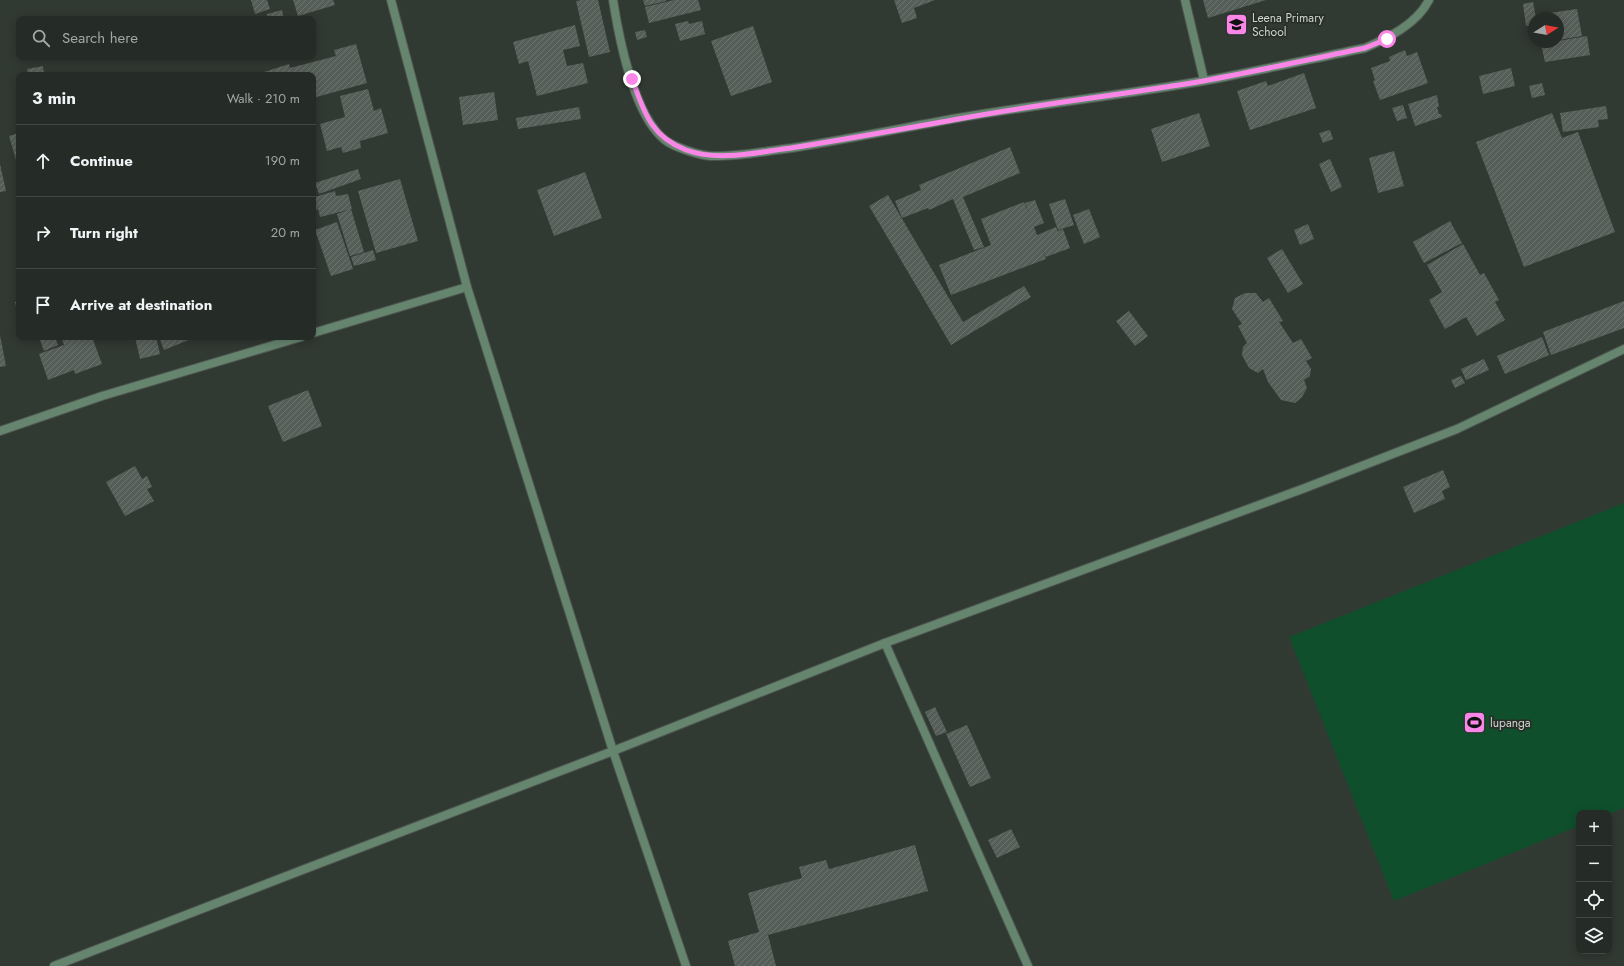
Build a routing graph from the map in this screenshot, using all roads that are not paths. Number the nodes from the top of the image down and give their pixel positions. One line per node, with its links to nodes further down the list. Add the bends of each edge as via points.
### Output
1 (391, 0): 6 (street)
2 (613, 0): 5 (street, via 632,79 652,126 666,141 708,156 746,154 834,141 961,118)
3 (1185, 0): 5 (street)
4 (1429, 0): 5 (street, via 1404,27 1387,39 1365,48)
5 (1204, 80)
6 (467, 287): 7 (street); 12 (street)
7 (316, 332)
8 (291, 340): 10 (street, via 102,396)
9 (1624, 349): 11 (street, via 1457,429)
10 (0, 431)
11 (885, 643): 12 (street); 15 (street)
12 (613, 752): 13 (street); 14 (street)
13 (54, 966)
14 (686, 966)
15 (1028, 966)

